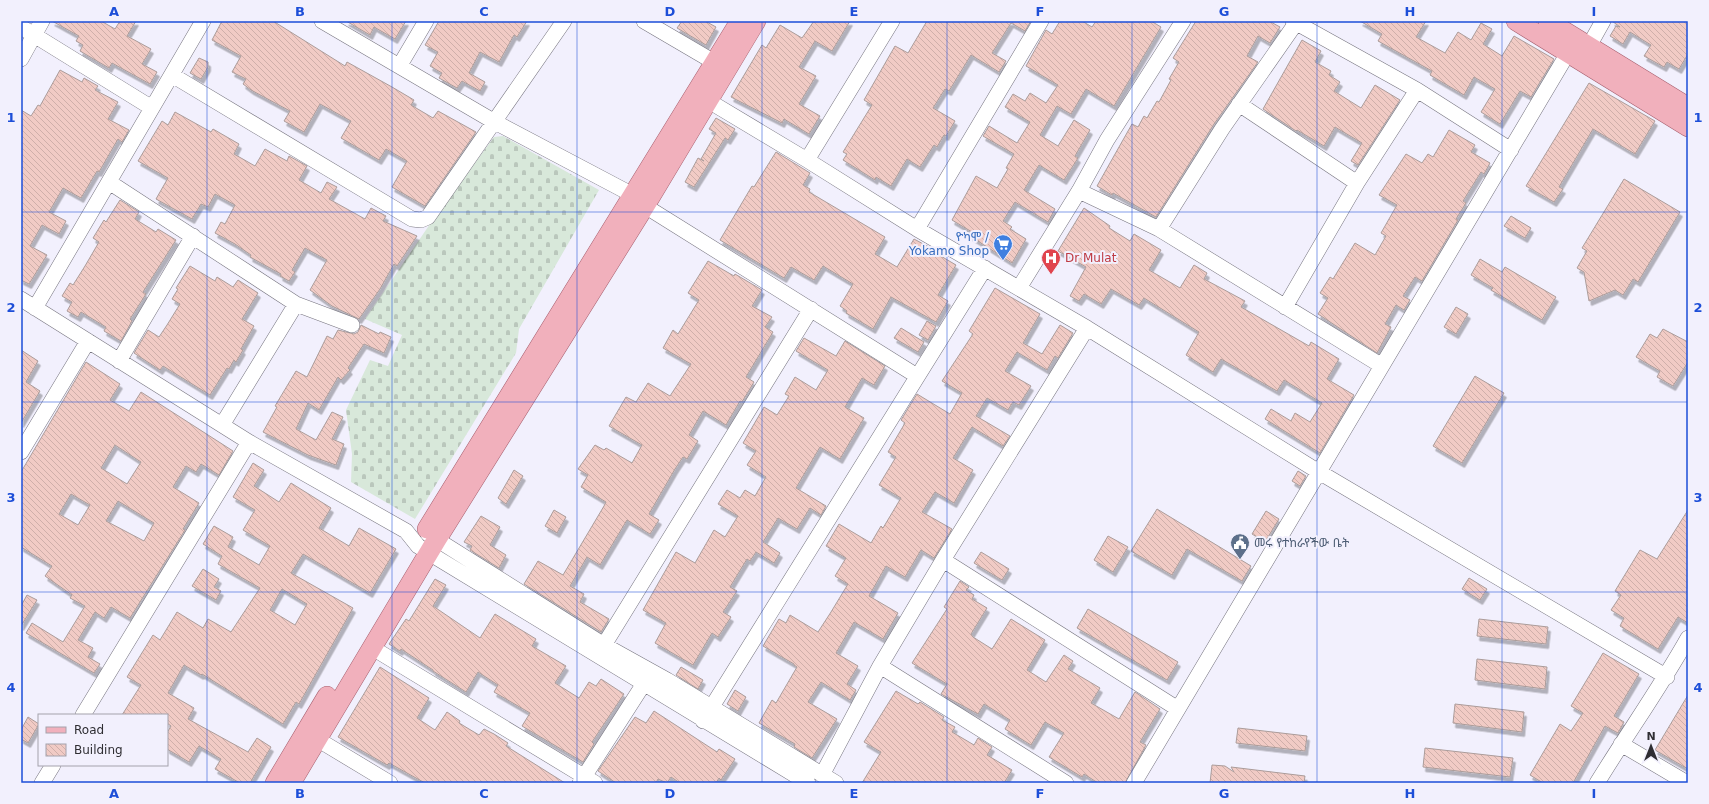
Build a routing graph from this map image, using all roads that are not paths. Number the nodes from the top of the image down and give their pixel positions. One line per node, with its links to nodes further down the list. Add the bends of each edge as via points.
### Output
1 (42, 21): 16 (street)
2 (203, 21): 22 (street)
3 (322, 21): 21 (street)
4 (426, 21): 21 (street)
5 (564, 21): 28 (street)
6 (644, 21): 20 (street)
7 (740, 21): 20 (main road)
8 (756, 21): 24 (main road)
9 (892, 21): 31 (street)
10 (1041, 21): 36 (street)
11 (1183, 21): 34 (street, via 1107,140)
12 (1516, 21): 18 (main road)
13 (1548, 21): 17 (main road)
14 (1603, 21): 17 (street)
15 (1295, 22): 23 (street); 25 (street)
16 (27, 30): 19 (street); 27 (street)
17 (1589, 46): 18 (street); 26 (main road)
18 (1568, 53): 29 (main road); 30 (street)
19 (21, 59)
20 (714, 62): 35 (main road)
21 (400, 65): 28 (street)
22 (172, 75): 27 (street); 28 (street, via 417,220 428,217)
23 (1417, 90): 30 (street); 33 (street)
24 (707, 100): 31 (street); 35 (main road)
25 (1239, 104): 33 (street); 37 (street)
26 (1688, 107)
27 (152, 108): 32 (street)
28 (493, 122): 35 (street)
29 (1688, 127)
30 (1511, 150): 50 (street)
31 (807, 160): 36 (street)
32 (109, 182): 38 (street); 44 (street)
33 (1357, 183): 43 (street)
34 (1078, 191): 37 (street); 40 (street)
35 (639, 200): 45 (street); 56 (main road)
36 (917, 229): 39 (street)
37 (1159, 229): 43 (street)
38 (193, 236): 42 (street); 49 (street)
39 (985, 268): 40 (street); 51 (street)
40 (1019, 288): 47 (street)
41 (21, 299): 44 (street)
42 (296, 304): 46 (street); 52 (street)
43 (1285, 307): 50 (street)
44 (35, 308): 48 (street)
45 (811, 309): 51 (street); 59 (street)
46 (352, 325)
47 (1087, 328): 55 (street); 57 (street)
48 (88, 340): 49 (street); 54 (street)
49 (119, 361): 52 (street)
50 (1382, 366): 55 (street)
51 (917, 376): 64 (street)
52 (222, 426): 53 (street)
53 (249, 442): 56 (street); 66 (street)
54 (21, 452)
55 (1319, 472): 62 (street); 65 (street)
56 (427, 543): 59 (street); 60 (main road); 63 (street); 74 (main road)
57 (943, 560): 61 (street); 65 (street)
58 (1688, 638): 62 (street)
59 (604, 646): 64 (street)
60 (371, 647): 68 (main road); 72 (street)
61 (880, 666): 71 (street); 79 (street)
62 (1667, 676): 69 (street)
63 (643, 684): 67 (street); 72 (street)
64 (712, 707): 67 (street); 71 (street)
65 (1178, 709): 80 (street)
66 (85, 714)
67 (703, 721): 77 (street)
68 (318, 739): 75 (main road); 76 (street)
69 (1621, 744): 81 (street); 82 (street)
70 (52, 766): 73 (street)
71 (822, 774): 78 (street)
72 (587, 781)
73 (42, 783)
74 (275, 783)
75 (291, 783)
76 (390, 783)
77 (808, 783)
78 (836, 783)
79 (1066, 783)
80 (1134, 783)
81 (1598, 783)
82 (1687, 783)

